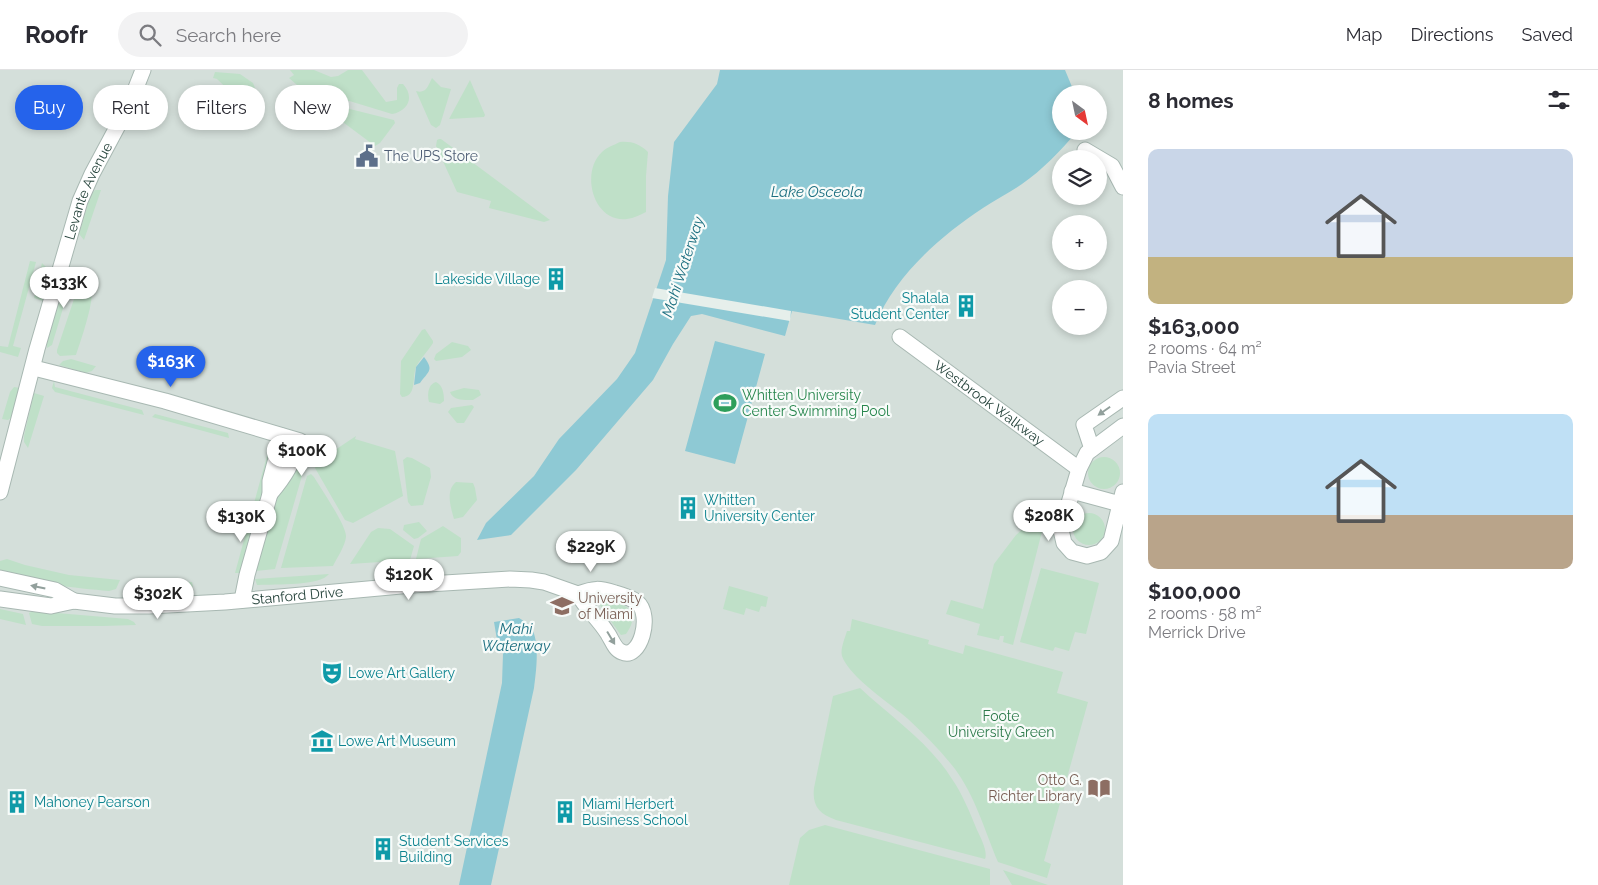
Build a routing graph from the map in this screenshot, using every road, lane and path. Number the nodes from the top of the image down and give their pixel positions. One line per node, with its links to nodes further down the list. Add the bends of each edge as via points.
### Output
1 (143, 70): 5 (street, Levante Avenue, via 130,103 82,195)
2 (1107, 163): 3 (street, via 1112,166)
3 (1123, 187)
4 (900, 337): 10 (street, Westbrook Walkway)
5 (34, 368): 8 (street); 12 (street, Levante Avenue)
6 (1123, 398): 9 (street, one-way to 9, via 1084,425)
7 (1123, 426): 9 (street)
8 (282, 436): 13 (street, via 270,480); 13 (street, via 300,441 286,475)
9 (1092, 449): 10 (street)
10 (1079, 469): 11 (street)
11 (1072, 491): 14 (street); 14 (street, via 1061,530 1064,543 1072,552 1086,556 1101,552 1111,541)
12 (0, 492)
13 (270, 494): 18 (street)
14 (1122, 498)
15 (0, 578): 19 (street, Stanford Drive, one-way to 15, via 55,590)
16 (578, 594): 16 (street, Stanford Drive, one-way to 16, via 619,651 624,654 630,652 638,644 645,624 638,603 623,595 594,588); 18 (street, Stanford Drive, via 544,582 510,579)
17 (0, 599): 19 (street, Stanford Drive, via 51,606)
18 (242, 600): 19 (street, Stanford Drive, via 123,606)
19 (74, 601)

